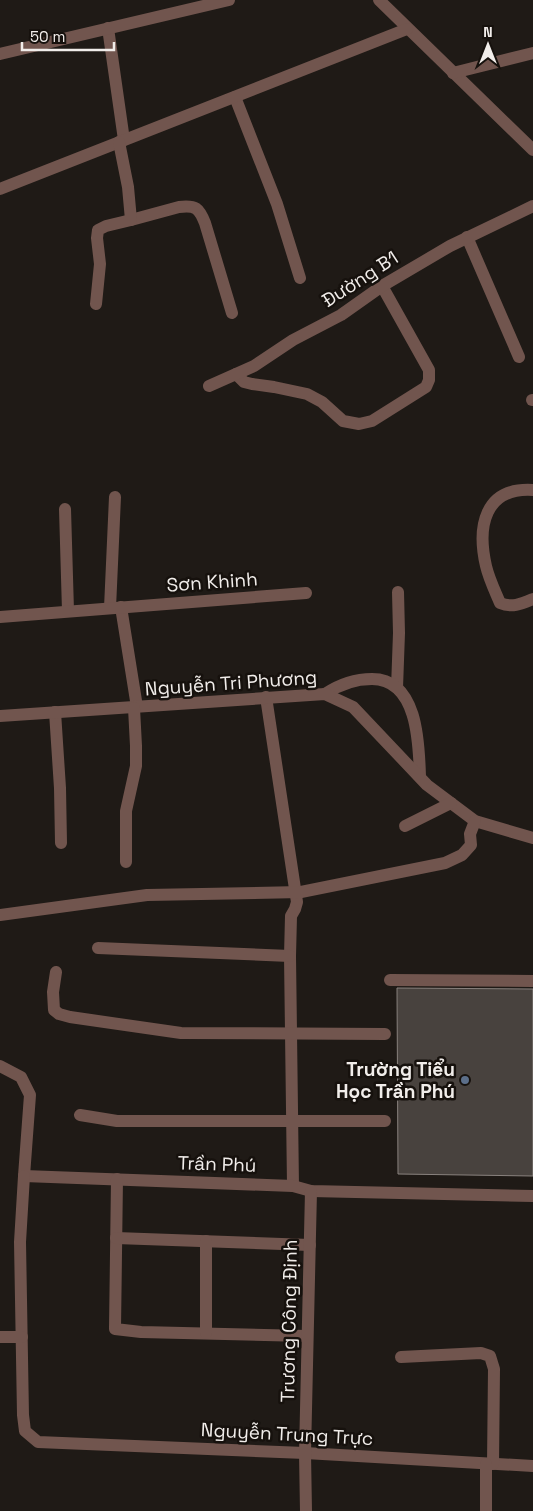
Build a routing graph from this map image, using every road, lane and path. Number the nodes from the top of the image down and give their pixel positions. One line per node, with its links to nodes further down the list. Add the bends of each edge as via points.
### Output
1 (229, 0): 3 (street)
2 (378, 0): 4 (street)
3 (108, 28): 6 (street); 9 (street)
4 (408, 28): 7 (street); 8 (street)
5 (533, 53): 7 (street)
6 (0, 54)
7 (453, 73): 10 (street)
8 (235, 97): 9 (street); 15 (street, via 278,204)
9 (121, 141): 11 (street); 13 (street)
10 (533, 150)
11 (0, 189)
12 (533, 206): 14 (street, Đường B1)
13 (131, 220): 17 (street, via 98,230 100,264); 18 (street, via 179,207 198,209)
14 (467, 237): 16 (street, Đường B1); 19 (street)
15 (300, 278)
16 (382, 286): 20 (street, Đường B1, via 341,315); 20 (street, via 429,370 429,380 426,387 372,421 351,424 307,394 244,382)
17 (96, 304)
18 (232, 313)
19 (519, 357)
20 (236, 374): 21 (street, Đường B1)
21 (209, 386)
22 (533, 490): 27 (street, via 521,489 498,498 488,509 483,542 486,567 500,603 520,605)
23 (115, 497): 28 (street)
24 (65, 509): 29 (street)
25 (398, 592): 31 (street)
26 (306, 593): 28 (street, Sơn Khinh)
27 (533, 599)
28 (115, 608): 29 (street, Sơn Khinh); 34 (street)
29 (68, 612): 30 (street, Sơn Khinh)
30 (0, 617)
31 (397, 688): 32 (street, via 390,681 365,679 339,685); 37 (street, via 414,717 419,738)
32 (325, 694): 33 (street, Nguyễn Tri Phương); 37 (street, Nguyễn Tri Phương, via 353,707)
33 (266, 697): 34 (street, Nguyễn Tri Phương); 44 (street)
34 (135, 708): 35 (street, Nguyễn Tri Phương); 43 (street, via 136,766 126,811)
35 (55, 712): 36 (street, Nguyễn Tri Phương); 42 (street)
36 (0, 716)
37 (420, 777): 38 (street, Nguyễn Tri Phương)
38 (451, 803): 39 (street, Nguyễn Tri Phương); 40 (street)
39 (475, 821): 41 (street, Nguyễn Tri Phương); 44 (street, via 470,834 471,845 462,855 445,863)
40 (405, 826)
41 (533, 838)
42 (61, 843)
43 (126, 862)
44 (296, 891): 45 (street, via 147,895); 47 (street, via 297,902 290,916)
45 (0, 916)
46 (98, 948): 47 (street)
47 (290, 956): 51 (street)
48 (56, 972): 51 (street, via 54,1010 70,1017 181,1032)
49 (390, 980): 50 (street)
50 (533, 981)
51 (291, 1034): 52 (street); 55 (street)
52 (385, 1034)
53 (0, 1066): 57 (street, via 21,1077 30,1095)
54 (80, 1115): 55 (street, via 117,1121)
55 (292, 1121): 56 (street); 59 (street)
56 (385, 1121)
57 (24, 1176): 58 (street, Trần Phú); 68 (street, via 20,1242)
58 (117, 1179): 59 (street, Trần Phú); 62 (street)
59 (293, 1186): 60 (street, Trần Phú)
60 (311, 1191): 61 (street, Trần Phú); 64 (street, Trương Công Định)
61 (533, 1196)
62 (116, 1238): 63 (street); 65 (street, via 115,1329)
63 (206, 1241): 64 (street); 65 (street)
64 (310, 1245): 66 (street, Trương Công Định)
65 (206, 1333): 66 (street)
66 (307, 1336): 70 (street, Trương Công Định)
67 (0, 1337): 68 (street)
68 (22, 1337): 70 (street, Nguyễn Trung Trực, via 25,1431 38,1442)
69 (401, 1357): 71 (street, via 481,1353 490,1356 494,1369)
70 (305, 1453): 71 (street, Nguyễn Trung Trực); 73 (street, Trương Công Định)
71 (489, 1464): 72 (street, Nguyễn Trung Trực); 74 (street)
72 (533, 1466)
73 (306, 1511)
74 (486, 1511)

